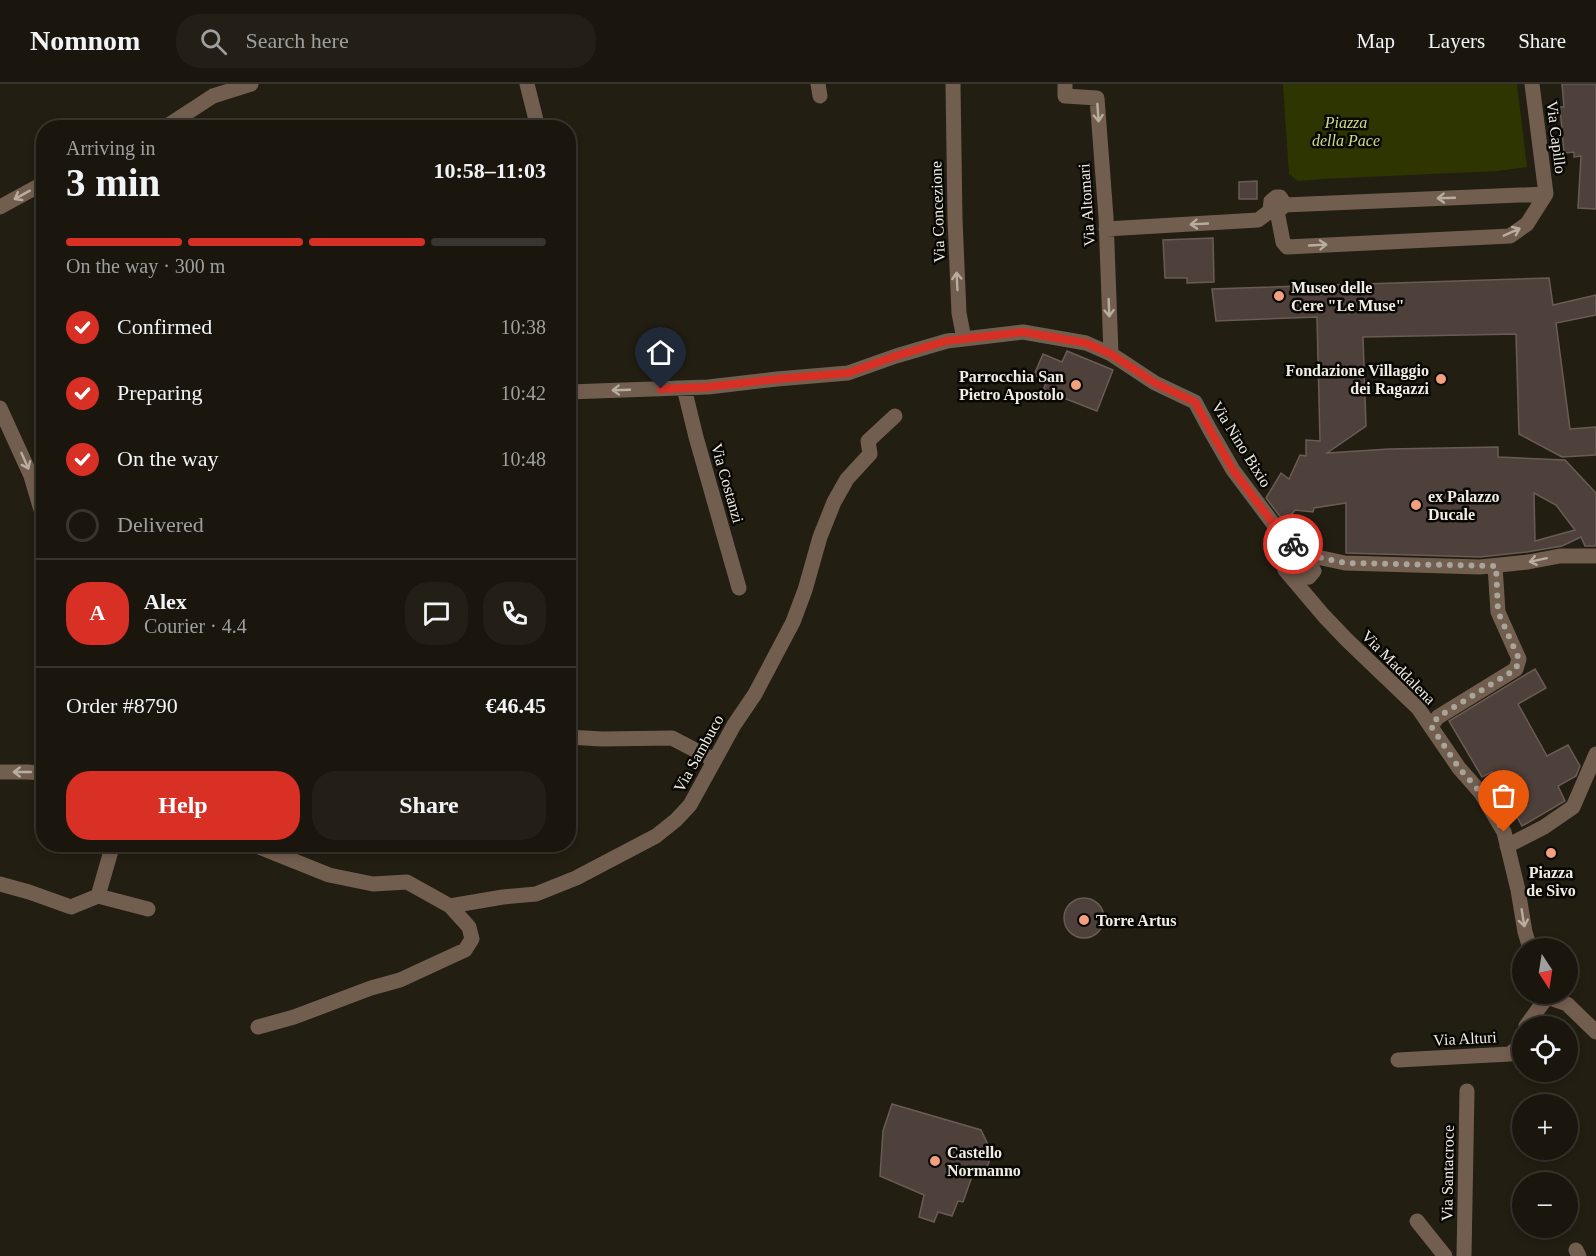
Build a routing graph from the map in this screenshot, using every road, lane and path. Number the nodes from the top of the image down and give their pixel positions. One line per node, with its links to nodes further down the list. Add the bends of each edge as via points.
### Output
1 (251, 84): 6 (street)
2 (527, 84): 8 (street)
3 (953, 84): 14 (street, Via Concezione, one-way to 3, via 959,313)
4 (1065, 84): 13 (street, Via Altomari, one-way to 13, via 1065,96 1096,98)
5 (1532, 84): 10 (street, Via Capillo)
6 (211, 90): 7 (street)
7 (175, 120)
8 (536, 120)
9 (36, 187): 11 (street, one-way to 11)
10 (1546, 194): 12 (street, one-way to 12); 12 (street, one-way to 10, via 1287,247 1462,239 1510,236 1527,224)
11 (0, 207)
12 (1277, 208): 13 (street, one-way to 13, via 1258,220)
13 (1106, 229): 15 (street, Via Altomari, one-way to 15)
14 (964, 339): 15 (street, Via Nino Bixio, via 1023,332 1086,343); 16 (street, Via Nino Bixio, via 946,341 848,373)
15 (1111, 354): 21 (street, Via Nino Bixio, via 1155,383 1195,402 1233,470 1278,530)
16 (684, 388): 17 (street, Via Nino Bixio, one-way to 17); 24 (street, Via Costanzi)
17 (576, 392)
18 (0, 408): 20 (street, one-way to 20)
19 (895, 416): 28 (street, Via Sambuco, via 868,441 870,454 847,479 834,502 793,622)
20 (36, 493)
21 (1303, 554): 23 (street, via 1345,563); 25 (street, Via Maddalena, via 1314,571 1309,577 1288,566 1285,570)
22 (1596, 556): 23 (street, one-way to 23, via 1560,556)
23 (1496, 566): 25 (street, via 1498,612 1519,659 1516,669 1438,717)
24 (739, 588)
25 (1431, 726): 31 (street, Via Maddalena, via 1481,793 1504,832)
26 (576, 737): 28 (street, via 672,738)
27 (1596, 754): 31 (street, via 1574,807)
28 (714, 760): 36 (street, Via Sambuco, via 690,805 656,836 576,878 536,894)
29 (0, 772): 30 (street, one-way to 29)
30 (36, 773)
31 (1507, 846): 38 (street, Via Maddalena, one-way to 38)
32 (111, 852): 35 (street)
33 (280, 852): 36 (street, via 352,881 407,882)
34 (0, 884): 35 (street, via 70,907)
35 (98, 896): 37 (street)
36 (450, 906): 40 (street, via 469,927 472,939 465,950 400,980)
37 (148, 909)
38 (1527, 938)
39 (1567, 1004): 41 (street)
40 (258, 1027)
41 (1596, 1032)
42 (1512, 1052): 43 (street, Via Alturi)
43 (1398, 1060)
44 (1467, 1090): 47 (street, Via Santacroce)
45 (1417, 1221): 46 (street, Via Santacroce)
46 (1446, 1256)
47 (1464, 1256)

